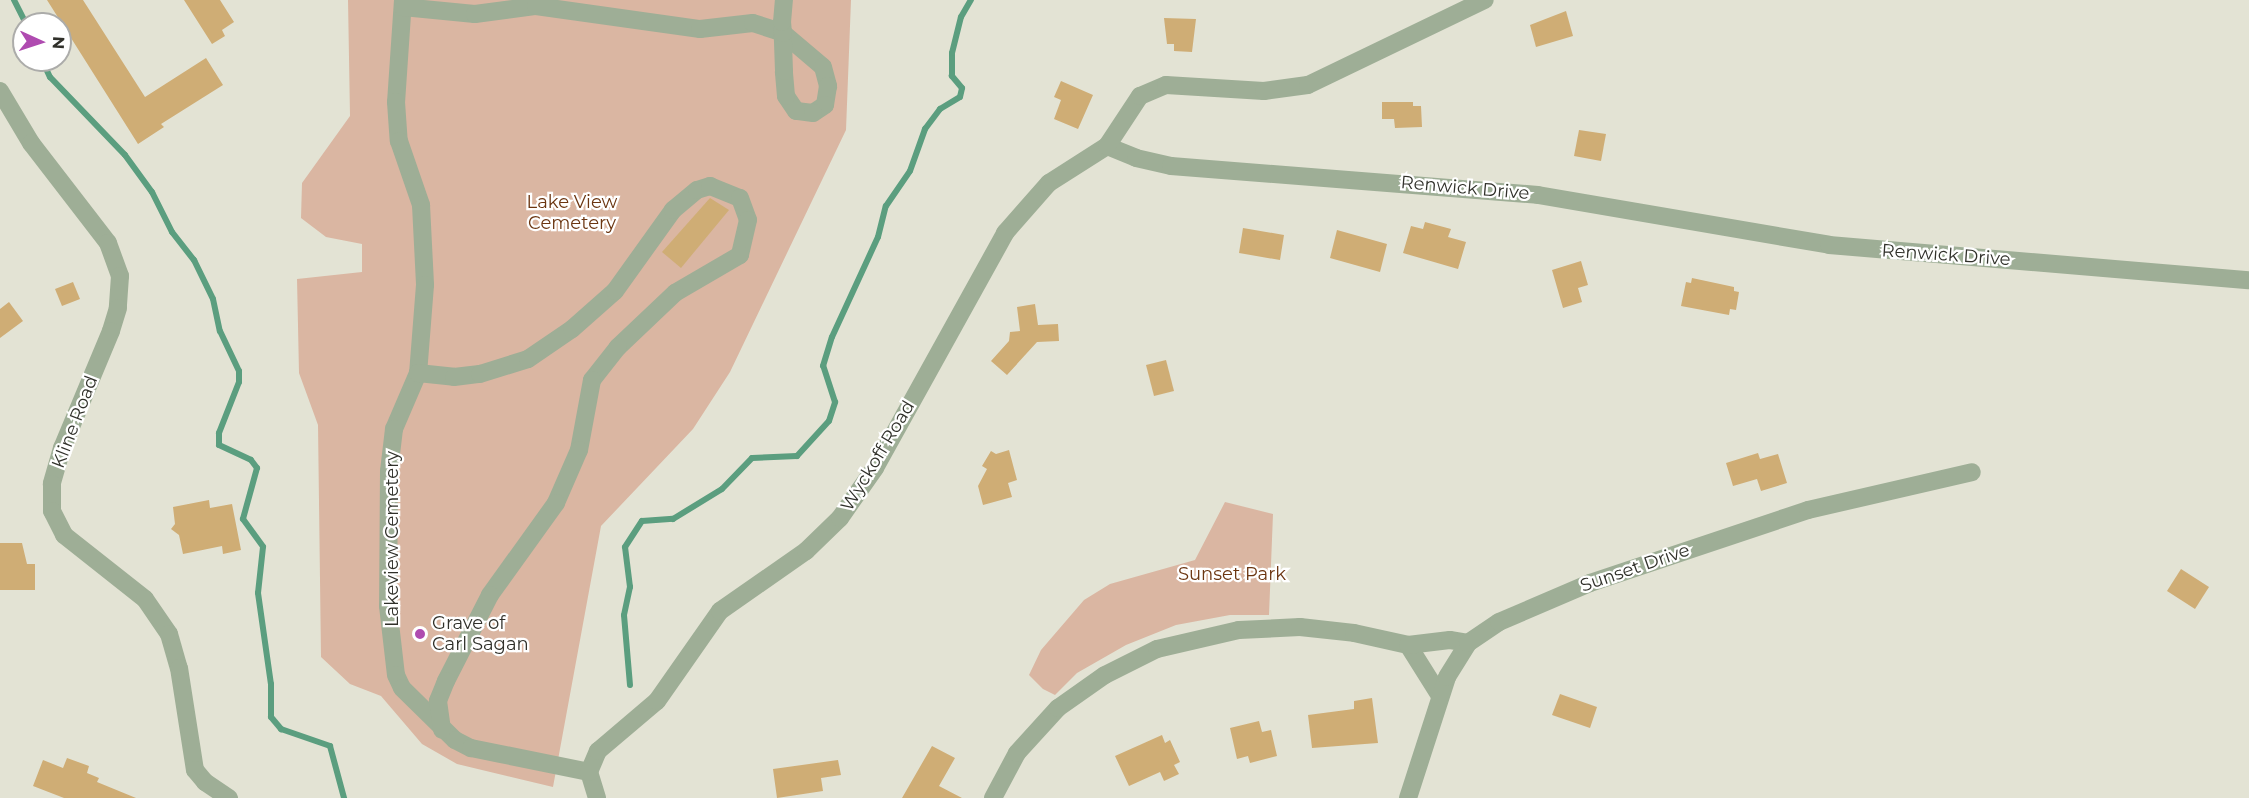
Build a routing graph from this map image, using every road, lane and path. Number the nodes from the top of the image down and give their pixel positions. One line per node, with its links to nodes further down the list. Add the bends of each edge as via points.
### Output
1 (784, 0): 3 (street, via 783,33 753,22 700,30 537,6 475,15)
2 (1485, 0): 5 (street, via 1308,85 1264,92 1178,84 1153,89 1131,106)
3 (403, 4): 7 (street, Lakeview Cemetery, via 396,102 399,141 421,205 425,285)
4 (0, 91): 14 (street, Kline Road, via 31,143 108,243 120,276 118,308 111,331 62,448 52,484 52,511 64,535 145,599 169,634 179,668 195,770)
5 (1107, 146): 6 (street, Renwick Drive, via 1136,159 1171,166 1538,195 1829,245); 13 (street, Wyckoff Road, via 1049,183 1005,233 875,468 840,518 806,551 720,611 657,701 598,752)
6 (2249, 280)
7 (418, 373): 12 (street, Lakeview Cemetery, via 394,429 389,471 388,606 396,675 402,688); 12 (street, via 480,374 528,359 572,329 615,291 673,210 698,189 710,186 740,198 748,220 740,255 675,293 618,347 592,380 579,450 556,503 490,595 446,681 438,701)
8 (1972, 472): 9 (street, Sunset Drive, via 1808,510 1732,535 1530,607)
9 (1468, 643): 10 (street, via 1449,640); 11 (street)
10 (1408, 645): 11 (street); 16 (street, via 1300,627 1239,630 1157,649 1105,675 1058,708 1017,753)
11 (1440, 696): 17 (street)
12 (442, 730): 13 (street, Lakeview Cemetery, via 471,748)
13 (589, 772): 15 (street)
14 (229, 798)
15 (597, 798)
16 (993, 798)
17 (1408, 798)

